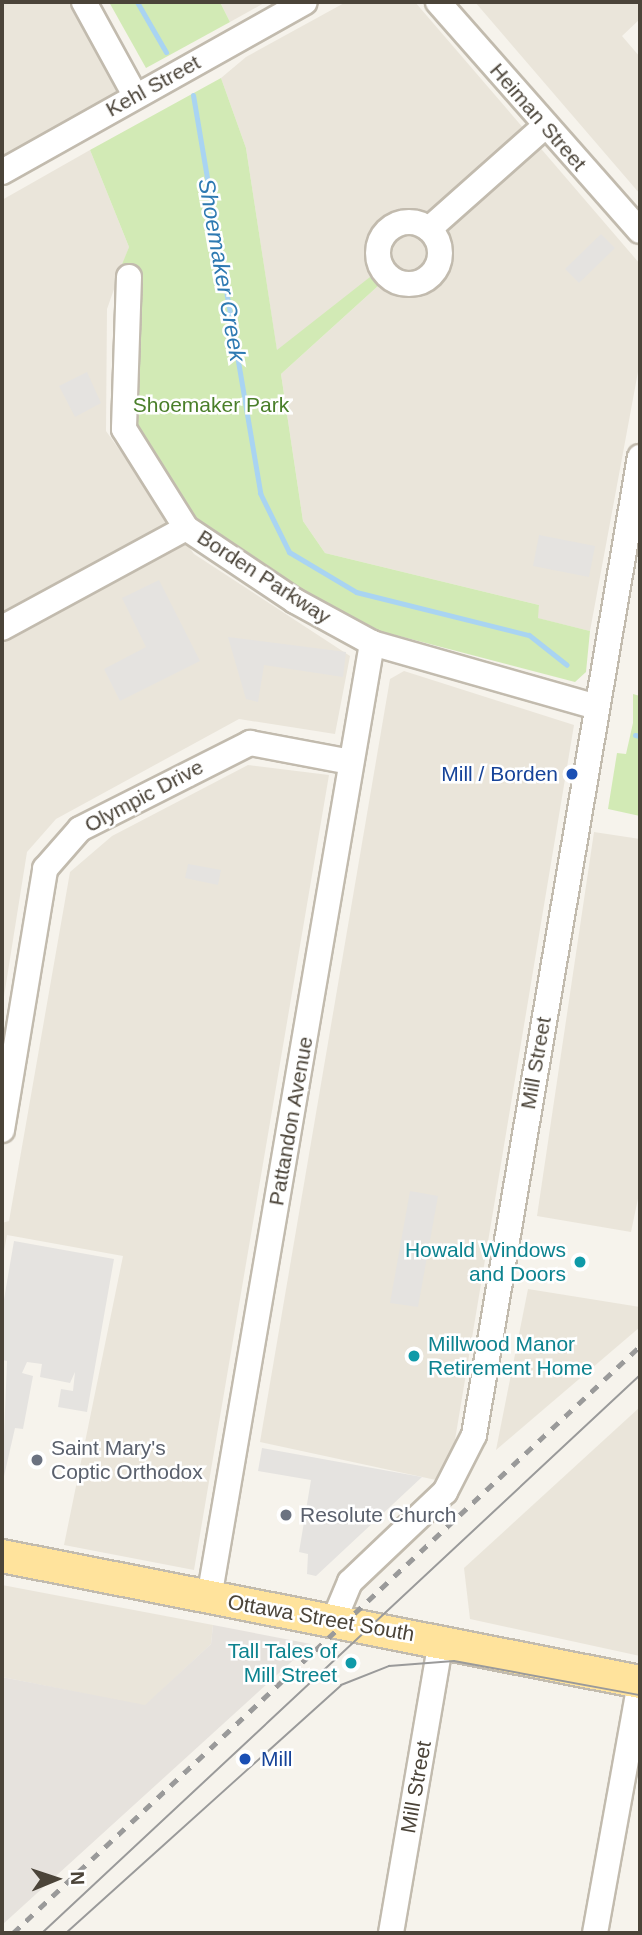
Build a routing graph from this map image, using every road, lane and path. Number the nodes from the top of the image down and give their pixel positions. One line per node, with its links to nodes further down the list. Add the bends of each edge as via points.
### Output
1 (84, 2): 4 (street)
2 (305, 2): 4 (street, Kehl Street)
3 (438, 2): 5 (street, Heiman Street)
4 (135, 95): 6 (street, Kehl Street)
5 (544, 127): 7 (street); 8 (street, Heiman Street)
6 (2, 172)
7 (429, 229)
8 (640, 232)
9 (129, 277): 11 (street, Borden Parkway, via 124,429)
10 (640, 457): 14 (street, Mill Street)
11 (186, 528): 12 (street); 13 (street, Borden Parkway, via 295,601)
12 (2, 628)
13 (372, 643): 14 (street, Borden Parkway); 15 (street, Pattandon Avenue)
14 (597, 707): 19 (street, Mill Street, via 474,1435 445,1492 350,1582)
15 (351, 762): 16 (street, Olympic Drive, via 250,743 80,829 44,869); 18 (street, Pattandon Avenue)
16 (2, 1130)
17 (2, 1556): 18 (main road, Ottawa Street South)
18 (209, 1598): 19 (main road, Ottawa Street South)
19 (334, 1620): 20 (main road, Ottawa Street South)
20 (441, 1640): 21 (main road, Ottawa Street South); 22 (street, Mill Street)
21 (640, 1682): 23 (street)
22 (391, 1933)
23 (596, 1933)

